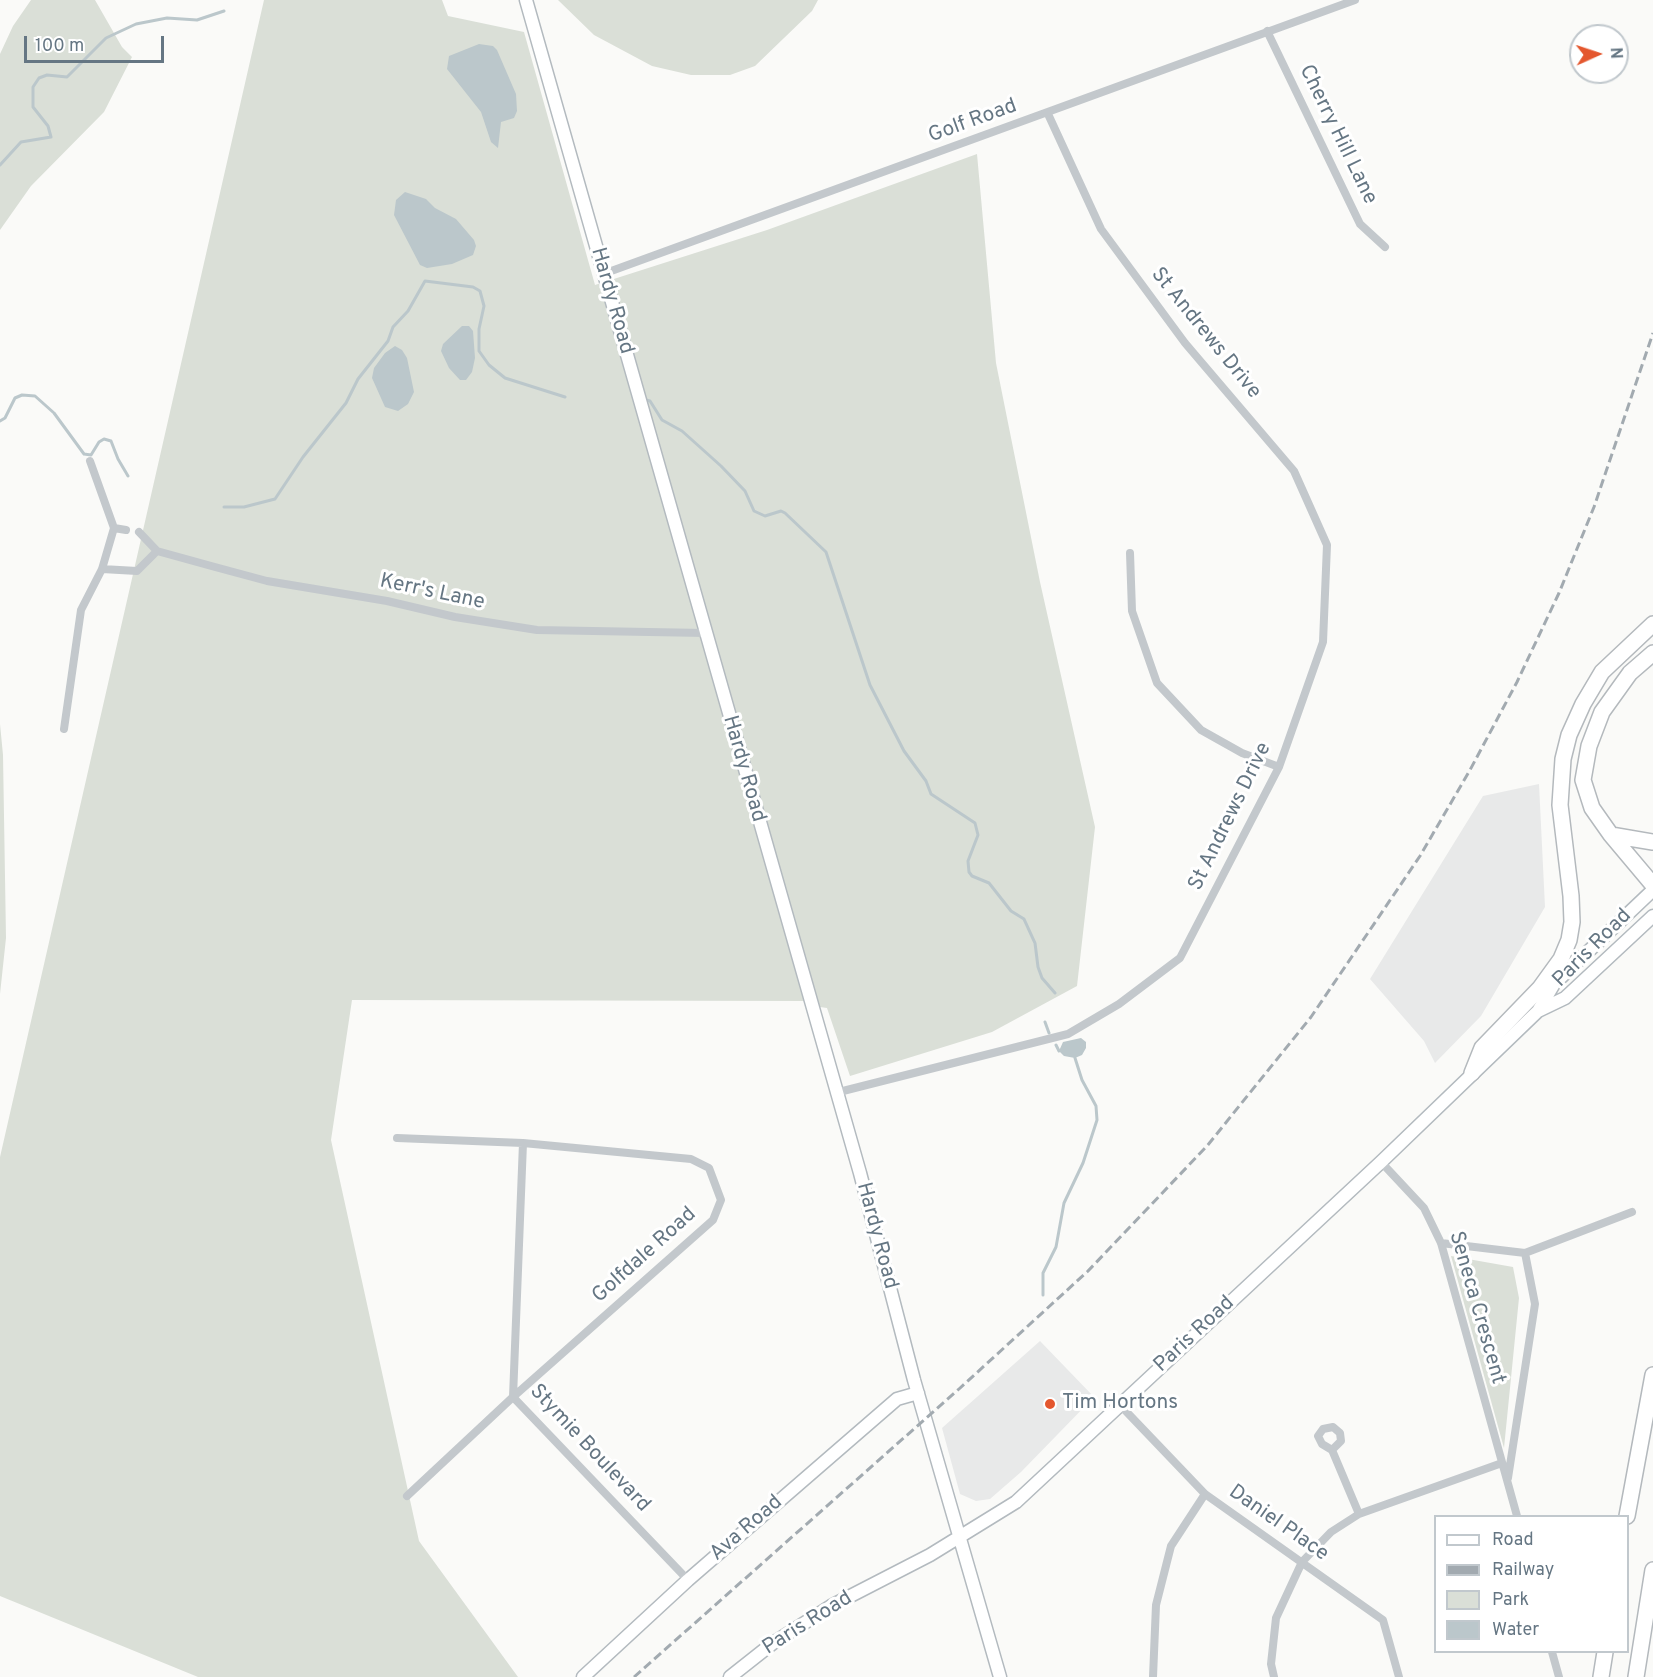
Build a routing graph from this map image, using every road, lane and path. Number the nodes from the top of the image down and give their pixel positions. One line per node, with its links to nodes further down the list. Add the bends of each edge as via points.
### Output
1 (526, 0): 6 (main road, Hardy Road)
2 (1355, 0): 3 (street, Golf Road)
3 (1267, 31): 4 (street, Golf Road); 5 (street, Cherry Hill Lane, via 1360,224)
4 (1048, 114): 6 (street, Golf Road); 18 (street, St Andrews Drive, via 1101,229 1185,343 1294,471 1327,545 1323,642)
5 (1385, 247)
6 (603, 274): 15 (main road, Hardy Road)
7 (90, 461): 8 (street)
8 (114, 528): 9 (street); 13 (street)
9 (126, 531)
10 (139, 532): 11 (street)
11 (157, 551): 13 (street, via 137,571); 15 (street, Kerr's Lane, via 267,581 537,630)
12 (1130, 553): 18 (street, via 1131,611 1157,683 1201,730)
13 (102, 569): 17 (street, via 81,610)
14 (1653, 624): 25 (highway, via 1602,672 1569,735 1560,805 1571,896 1569,940 1540,988 1482,1048)
15 (705, 633): 26 (main road, Hardy Road)
16 (1653, 653): 19 (highway, via 1630,673 1607,704 1586,758 1583,780 1587,795)
17 (64, 729)
18 (1279, 768): 26 (street, St Andrews Drive, via 1180,958 1119,1004 1068,1034)
19 (1611, 835): 20 (highway); 21 (highway)
20 (1653, 842)
21 (1653, 885)
22 (1653, 890): 24 (main road, Paris Road, via 1554,984)
23 (1653, 916): 24 (main road, Paris Road, via 1566,998)
24 (1538, 1011): 25 (main road, Paris Road)
25 (1472, 1073): 29 (main road, Paris Road)
26 (835, 1093): 34 (main road, Hardy Road)
27 (397, 1138): 28 (street, Golfdale Road)
28 (523, 1143): 35 (street, Stymie Boulevard); 35 (street, Golfdale Road, via 691,1159 709,1168 721,1200 713,1220)
29 (1381, 1162): 31 (street, Seneca Crescent, via 1424,1208); 36 (main road, Paris Road)
30 (1632, 1212): 32 (street)
31 (1441, 1243): 32 (street); 38 (street, Seneca Crescent)
32 (1525, 1253): 39 (street, Seneca Crescent, via 1535,1304)
33 (1653, 1375): 44 (highway)
34 (918, 1393): 45 (main road, Hardy Road); 48 (main road, Ava Road, via 897,1399)
35 (513, 1397): 41 (street, Golfdale Road); 48 (street, Stymie Boulevard)
36 (1120, 1405): 40 (street, Daniel Place); 45 (main road, Paris Road, via 1016,1502)
37 (1332, 1449): 42 (street)
38 (1502, 1463): 39 (street, Seneca Crescent); 42 (street)
39 (1507, 1481): 43 (street, Seneca Crescent)
40 (1205, 1494): 46 (street, Daniel Place); 54 (street, via 1171,1546 1156,1605)
41 (407, 1496)
42 (1359, 1514): 46 (street, via 1331,1532)
43 (1516, 1515)
44 (1627, 1515)
45 (960, 1537): 52 (main road, Paris Road, via 831,1606 773,1643); 53 (main road, Hardy Road)
46 (1302, 1562): 55 (street, via 1276,1618 1271,1664); 56 (street, Daniel Place, via 1383,1620)
47 (1653, 1570): 59 (highway)
48 (688, 1580): 51 (main road, Ava Road)
49 (1552, 1653): 57 (street)
50 (1605, 1653): 58 (highway)
51 (583, 1677)
52 (730, 1677)
53 (1000, 1677)
54 (1153, 1677)
55 (1274, 1677)
56 (1400, 1677)
57 (1558, 1677)
58 (1601, 1677)
59 (1636, 1677)

